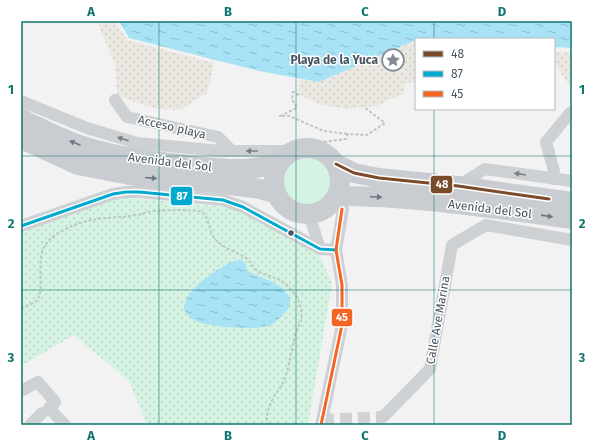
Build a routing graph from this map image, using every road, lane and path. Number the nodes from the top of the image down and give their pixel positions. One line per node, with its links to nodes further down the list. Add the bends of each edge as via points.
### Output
1 (299, 95): 7 (path, via 293,92 292,99 297,108 280,116 289,116 324,130)
2 (115, 100): 10 (street, Acceso playa, via 127,117 218,137)
3 (21, 101): 10 (street, one-way to 3, via 137,143 87,128)
4 (364, 107): 7 (path, via 385,123 367,135)
5 (572, 113): 13 (street, via 546,142 554,171)
6 (21, 118): 11 (main road, Avenida del Sol, one-way to 6, via 264,168 252,169 142,160 82,146)
7 (348, 134): 9 (path, via 346,139)
8 (21, 139): 16 (main road, Avenida del Sol, one-way to 16, via 78,165 140,177 215,182)
9 (322, 146): 11 (main road, via 301,148); 12 (main road)
10 (232, 151): 11 (street, one-way to 10)
11 (284, 157): 16 (main road, via 274,173 273,184)
12 (336, 164): 15 (main road, Avenida del Sol, via 354,173 380,178); 17 (main road, via 340,186)
13 (553, 179): 14 (street); 15 (street, one-way to 15, via 485,168)
14 (572, 181)
15 (458, 186): 18 (main road, Avenida del Sol)
16 (276, 194): 19 (main road, via 286,207 301,214)
17 (336, 198): 19 (main road, via 324,210); 20 (main road, Avenida del Sol, one-way to 20, via 376,196); 25 (street, via 343,210)
18 (572, 202)
19 (309, 214): 24 (street)
20 (486, 216): 21 (main road, Avenida del Sol, one-way to 21); 23 (street); 29 (street, Calle Ave Marina, via 452,245 430,369)
21 (572, 219)
22 (21, 226): 24 (street, via 113,194 139,192 230,202)
23 (572, 240)
24 (320, 249): 25 (street)
25 (336, 250): 33 (street, via 342,284 342,325)
26 (21, 308): 32 (path, via 38,299 41,253 46,244 54,235 69,227 97,218 134,216 161,210 202,212 217,242 246,258 257,270 284,282 295,295 301,309 301,318 286,374 269,405)
27 (21, 391): 31 (street, via 38,382 56,402 49,408)
28 (42, 413): 30 (street)
29 (383, 417)
30 (30, 425)
31 (65, 425)
32 (267, 425)
33 (321, 425)

